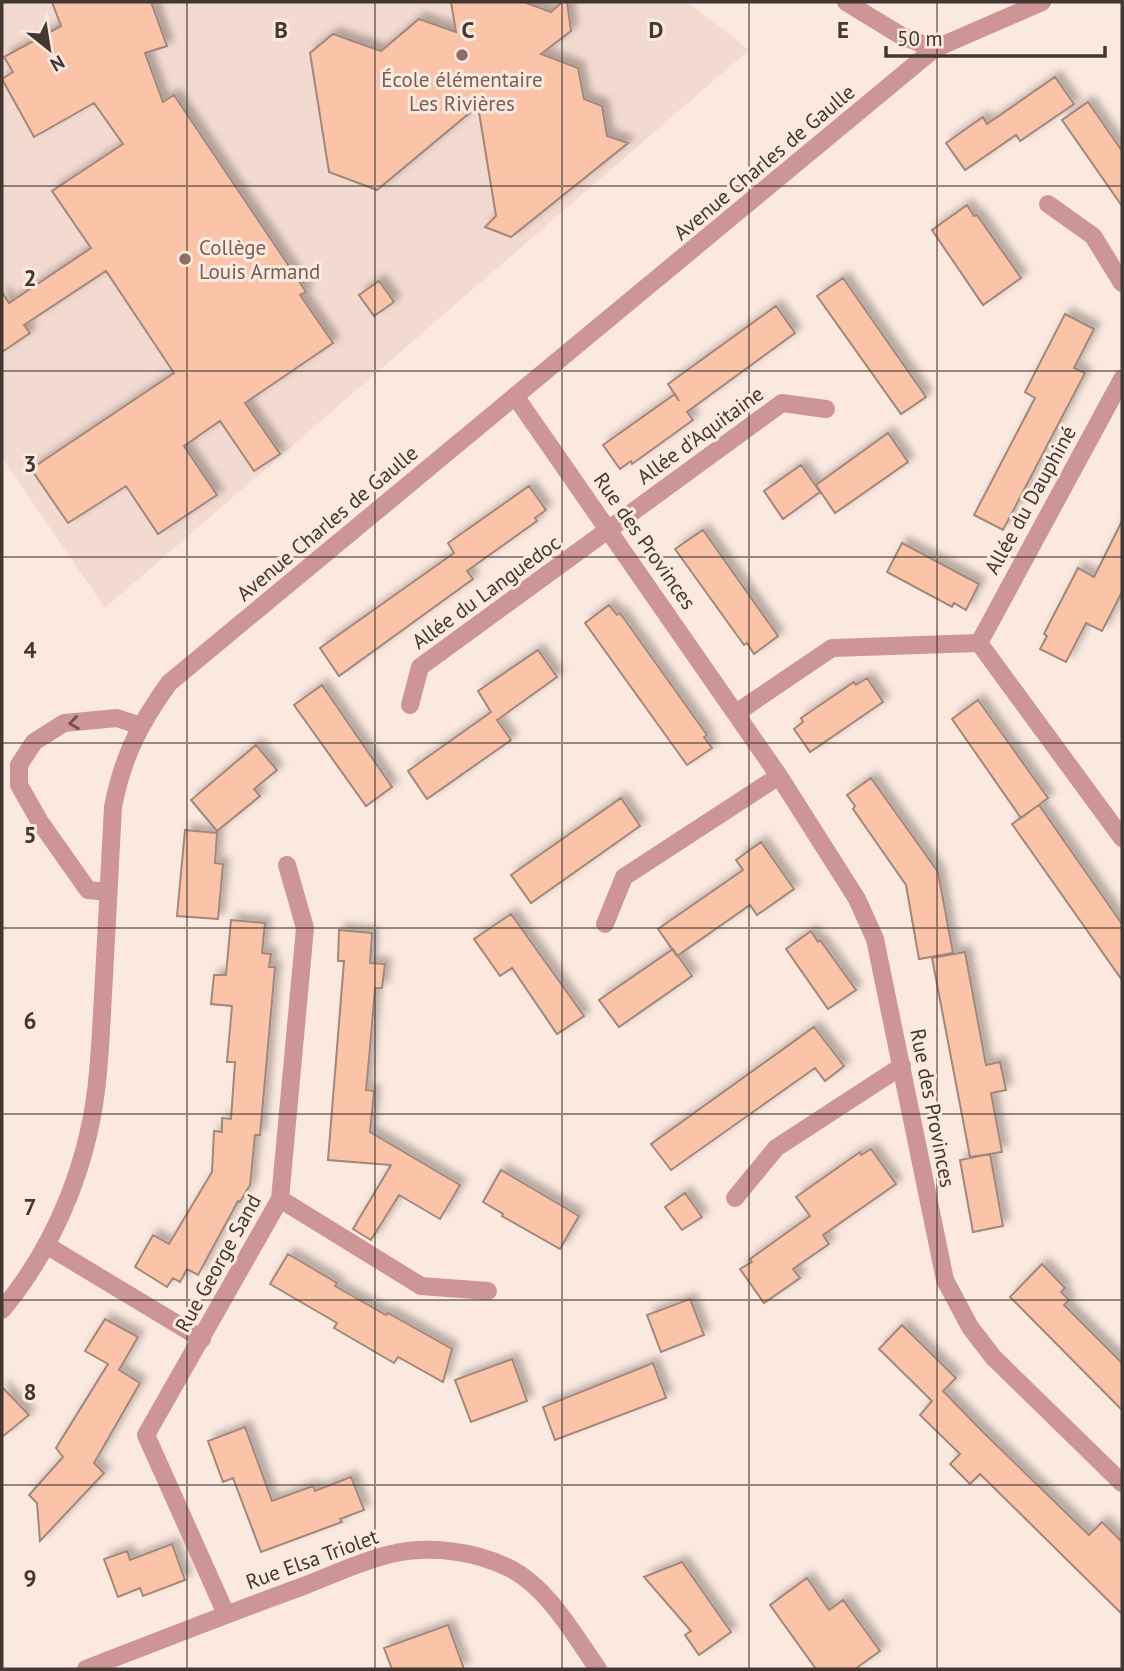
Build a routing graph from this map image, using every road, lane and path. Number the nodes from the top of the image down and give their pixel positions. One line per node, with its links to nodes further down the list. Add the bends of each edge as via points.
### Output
1 (846, 2): 3 (street, via 900,35)
2 (1042, 2): 3 (street, Avenue Charles de Gaulle)
3 (934, 49): 7 (street, Avenue Charles de Gaulle)
4 (1048, 204): 5 (street, via 1093,236)
5 (1122, 283)
6 (1122, 379): 10 (street, Allée du Dauphiné)
7 (516, 396): 9 (street, Rue des Provinces); 13 (street, Avenue Charles de Gaulle, via 169,683)
8 (826, 409): 9 (street, Allée d'Aquitaine, via 782,403)
9 (609, 530): 11 (street, Allée du Languedoc, via 420,667); 12 (street, Rue des Provinces)
10 (979, 643): 12 (street, via 832,648); 15 (street)
11 (410, 705)
12 (736, 713): 14 (street, Rue des Provinces)
13 (141, 726): 17 (street, Avenue Charles de Gaulle, via 115,797); 17 (street, one-way to 17, via 117,719 64,723 34,742 19,765 19,785 40,822 88,890)
14 (779, 776): 18 (street, via 624,877); 19 (street, Rue des Provinces, via 857,899 875,939)
15 (1122, 838)
16 (287, 865): 21 (street, Rue George Sand, via 306,928)
17 (108, 892): 22 (street, Avenue Charles de Gaulle, via 98,1074 91,1121 81,1163)
18 (605, 924)
19 (902, 1066): 20 (street, via 776,1148); 26 (street, Rue des Provinces, via 945,1280 970,1327 993,1357)
20 (735, 1198)
21 (280, 1199): 23 (street, via 421,1286); 25 (street, Rue George Sand)
22 (46, 1245): 24 (street, Avenue Charles de Gaulle); 25 (street)
23 (488, 1291)
24 (2, 1310)
25 (202, 1339): 27 (street, Rue George Sand, via 146,1435)
26 (1122, 1483)
27 (226, 1614): 28 (street, Rue Elsa Triolet); 29 (street, Rue Elsa Triolet, via 392,1553 440,1550 477,1556 512,1569 533,1584)
28 (86, 1669)
29 (598, 1669)

